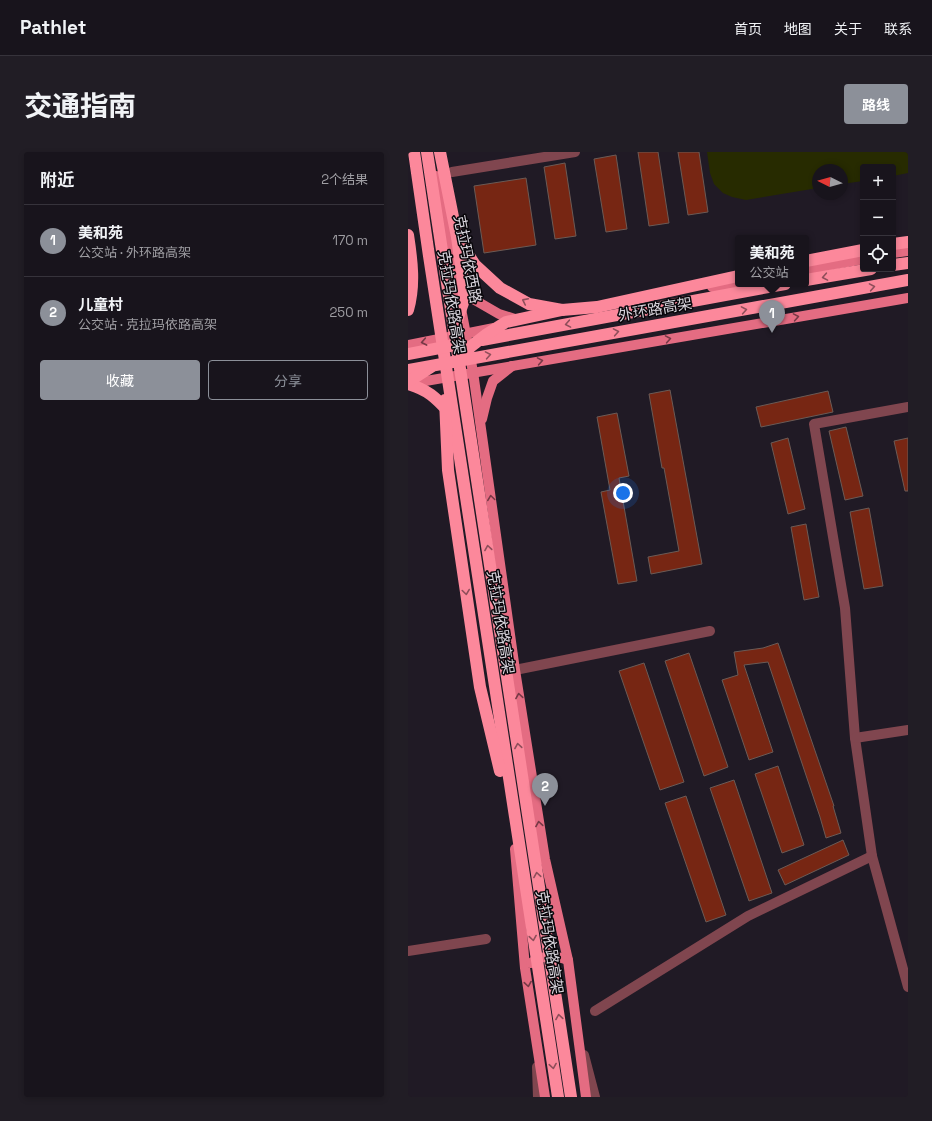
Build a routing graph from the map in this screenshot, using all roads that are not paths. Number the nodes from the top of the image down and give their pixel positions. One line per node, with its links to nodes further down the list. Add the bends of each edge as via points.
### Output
1 (415, 152): 33 (main road); 50 (highway, 克拉玛依路高架, bridge, via 428,256)
2 (427, 152): 62 (highway, 克拉玛依路高架, one-way to 2, bridge)
3 (432, 152): 8 (main road, 克拉玛依西路)
4 (439, 152): 8 (highway); 10 (highway)
5 (575, 152): 6 (street)
6 (528, 156): 7 (street)
7 (452, 172)
8 (438, 185): 22 (main road, 克拉玛依西路)
9 (408, 235): 29 (highway, via 412,265 412,289)
10 (457, 237): 30 (highway, one-way to 10, via 529,304 500,288 475,265); 40 (highway, bridge, via 464,300 458,320 440,356 428,369)
11 (908, 242): 12 (highway)
12 (896, 244)
13 (908, 250): 15 (main road)
14 (860, 251): 16 (highway)
15 (896, 252)
16 (809, 260)
17 (860, 260): 20 (main road)
18 (908, 262): 19 (highway)
19 (896, 264)
20 (809, 269)
21 (860, 271): 24 (highway, one-way to 24)
22 (455, 272): 31 (main road, via 473,299 499,314); 32 (main road, 克拉玛依西路)
23 (735, 277): 30 (highway, via 597,307)
24 (809, 279)
25 (908, 280): 37 (highway, 外环路高架, one-way to 25, bridge)
26 (735, 284): 31 (main road)
27 (769, 287): 35 (highway, 外环路高架, one-way to 35, bridge)
28 (908, 298): 36 (main road, one-way to 28)
29 (408, 310)
30 (562, 310): 50 (highway, one-way to 50, bridge, via 506,322 487,334 465,351 449,375 444,401 448,470 480,687)
31 (526, 322): 32 (main road)
32 (467, 334): 33 (main road); 38 (main road, 克拉玛依西路)
33 (440, 339): 34 (main road, one-way to 34); 39 (main road)
34 (408, 345)
35 (408, 354)
36 (512, 366): 38 (main road); 44 (main road, via 493,381)
37 (408, 370)
38 (473, 372): 39 (main road); 44 (main road, 克拉玛依西路)
39 (446, 377): 41 (main road); 43 (main road)
40 (408, 381)
41 (408, 384): 43 (highway, via 430,393)
42 (908, 407): 48 (street, via 814,424 845,608)
43 (452, 416): 54 (main road, via 513,828)
44 (481, 427): 46 (main road, 克拉玛依西路, one-way to 44)
45 (710, 631): 46 (street)
46 (515, 670): 53 (main road, 克拉玛依西路, one-way to 46, via 545,859)
47 (908, 730): 48 (street)
48 (855, 738): 49 (street)
49 (872, 856): 55 (street); 56 (street, via 748,916)
50 (524, 881): 61 (highway, 克拉玛依路高架, one-way to 61, bridge)
51 (486, 939): 52 (street)
52 (408, 951)
53 (568, 960): 54 (main road, via 550,955 536,959); 57 (main road, 克拉玛依西路)
54 (525, 968): 58 (main road, one-way to 58)
55 (908, 987)
56 (595, 1011)
57 (578, 1033): 63 (main road, 克拉玛依西路); 64 (street)
58 (536, 1041): 59 (street); 60 (main road)
59 (538, 1097)
60 (545, 1097)
61 (558, 1097)
62 (571, 1097)
63 (586, 1097)
64 (595, 1097)

